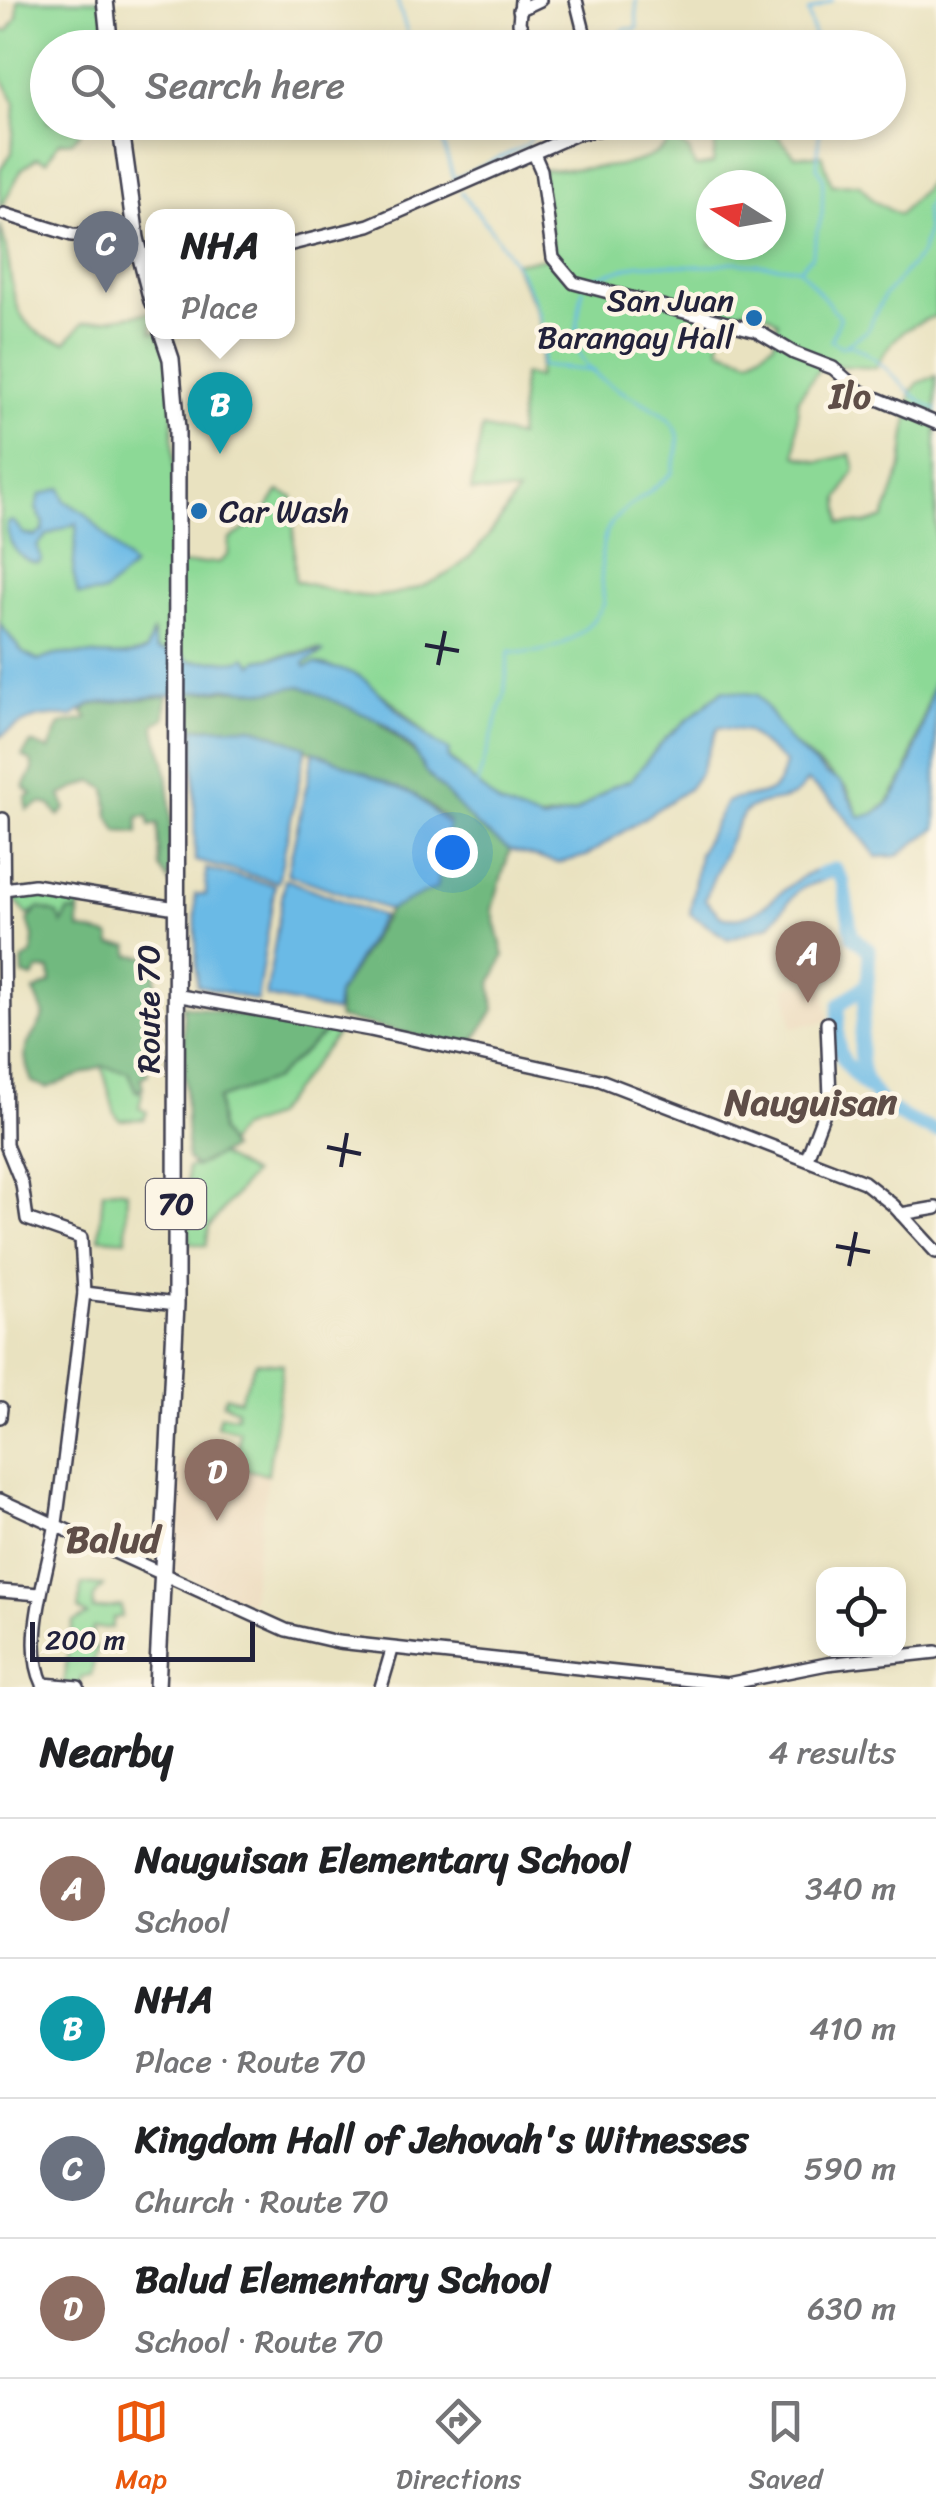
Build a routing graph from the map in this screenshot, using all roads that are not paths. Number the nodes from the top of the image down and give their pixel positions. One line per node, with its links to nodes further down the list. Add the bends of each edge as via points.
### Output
1 (105, 0): 5 (highway)
2 (540, 0): 4 (street)
3 (576, 0): 7 (street)
4 (520, 5): 6 (street)
5 (108, 30)
6 (526, 30)
7 (584, 30)
8 (122, 140): 12 (highway)
9 (556, 140): 10 (street)
10 (534, 154): 13 (street, via 369,225); 16 (street, via 554,258 574,283 757,330 833,368 861,392)
11 (4, 214): 12 (street, via 72,234)
12 (136, 238): 14 (highway)
13 (295, 243)
14 (145, 263)
15 (164, 339): 19 (highway, Route 70 / 70, via 176,392)
16 (936, 423)
17 (3, 819): 18 (street)
18 (4, 889): 19 (street, via 34,885); 26 (street, via 6,1145 27,1219 81,1238)
19 (176, 908): 20 (highway, Route 70 / 70)
20 (175, 996): 22 (street, via 600,1080); 27 (highway, Route 70 / 70)
21 (827, 1023): 22 (street, via 830,1096)
22 (807, 1158): 24 (street, via 864,1182)
23 (936, 1208): 24 (street)
24 (901, 1214): 25 (street)
25 (936, 1252)
26 (84, 1293): 27 (street); 31 (street)
27 (176, 1304): 32 (highway, Route 70 / 70)
28 (1, 1408): 29 (street)
29 (0, 1417)
30 (0, 1500): 31 (street)
31 (56, 1523): 32 (street); 34 (street)
32 (161, 1574): 35 (street, via 300,1636); 38 (highway, Route 70 / 70)
33 (0, 1591): 34 (street)
34 (40, 1594): 37 (street, via 41,1681)
35 (392, 1650): 36 (street, via 726,1684); 39 (street)
36 (936, 1652)
37 (78, 1687)
38 (156, 1687)
39 (381, 1687)

